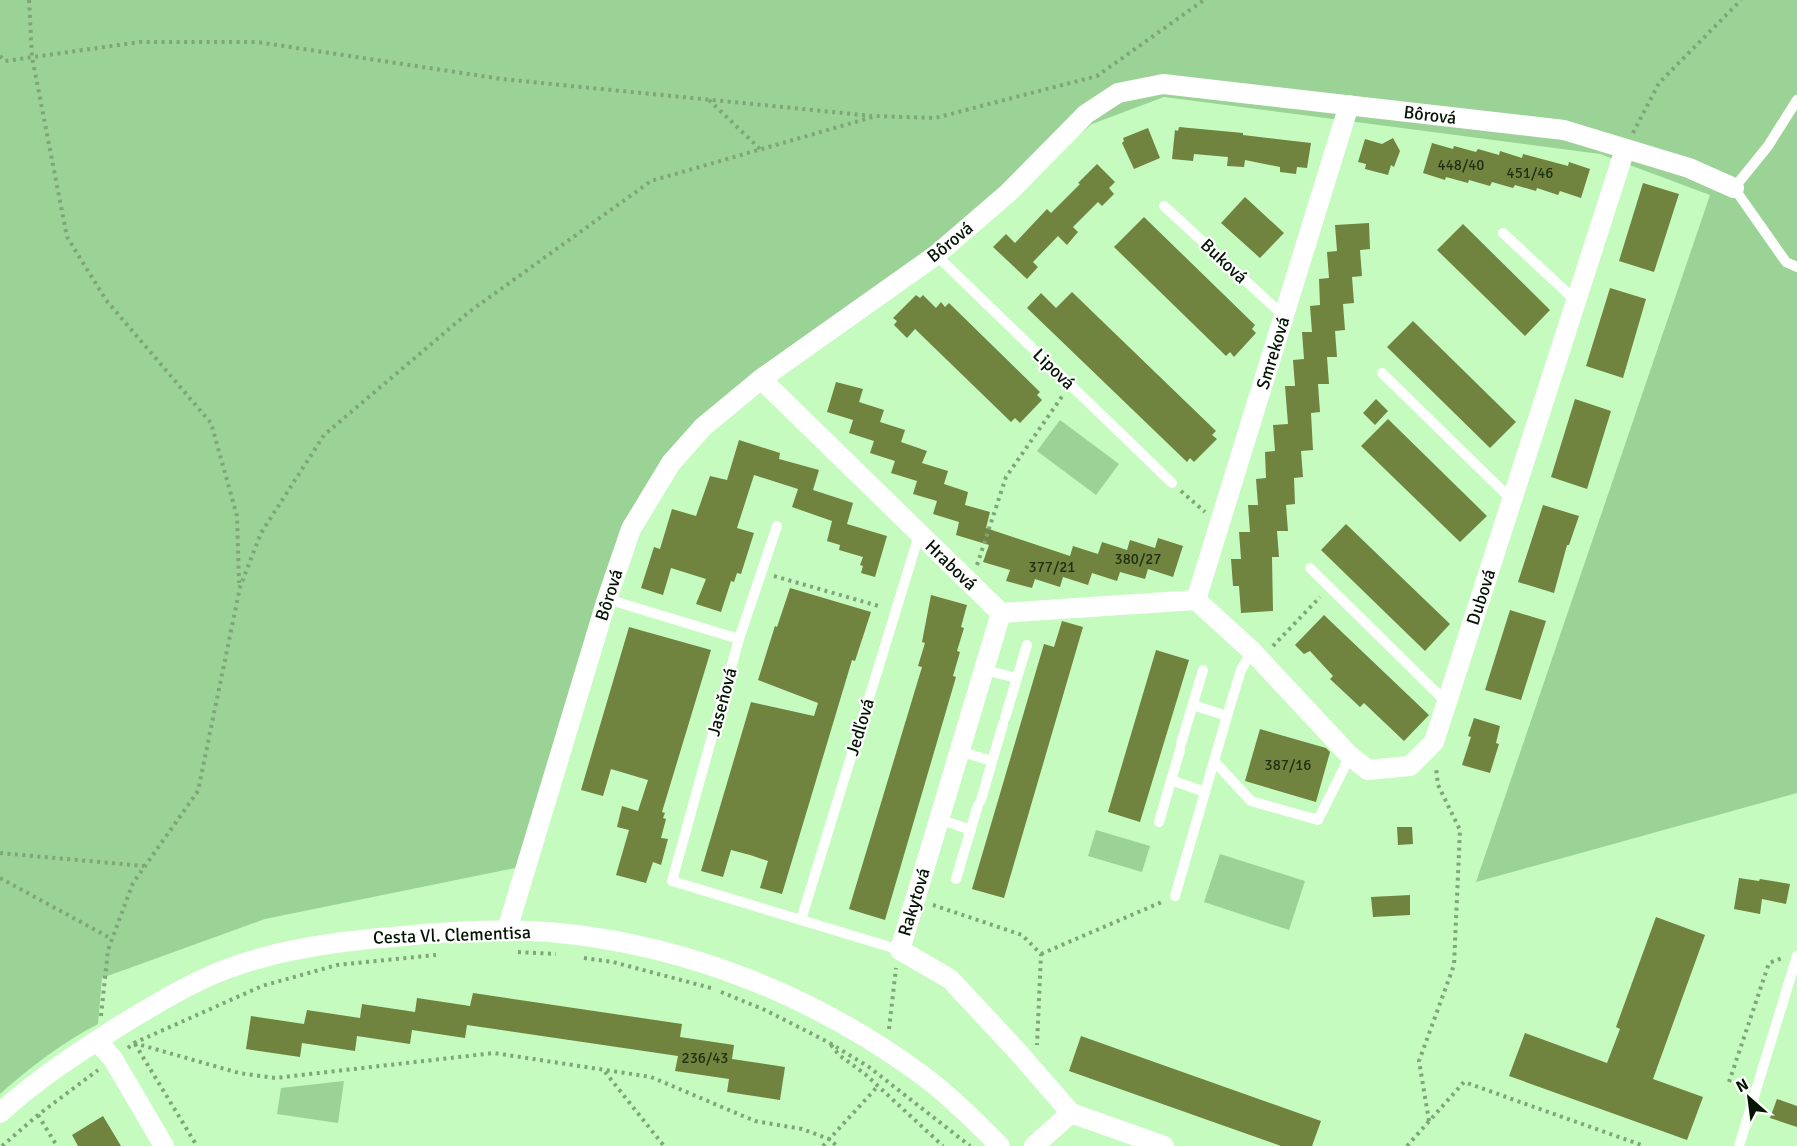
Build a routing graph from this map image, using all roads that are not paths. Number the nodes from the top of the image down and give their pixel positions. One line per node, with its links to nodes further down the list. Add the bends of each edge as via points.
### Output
1 (1797, 100): 4 (lane, via 1768,146)
2 (1349, 105): 3 (street, Bôrová, via 1564,130); 7 (street, Bôrová, via 1163,84 1118,93 1086,114 1008,193); 10 (street, Smreková)
3 (1625, 149): 4 (street, Bôrová, via 1689,168); 9 (street, Dubová)
4 (1734, 188): 8 (lane, via 1786,262)
5 (1164, 206): 10 (lane, Buková)
6 (1503, 233): 9 (lane)
7 (936, 255): 12 (street, Bôrová); 13 (lane, Lipová)
8 (1797, 267)
9 (1576, 301): 14 (street, Dubová)
10 (1284, 316): 19 (street, Smreková)
11 (1382, 374): 14 (lane)
12 (761, 380): 16 (street, Hrabová); 18 (street, Bôrová, via 703,427 671,463 631,529)
13 (1172, 483)
14 (1512, 500): 27 (street, Dubová)
15 (777, 526): 21 (lane, Jaseňová)
16 (919, 535): 20 (street, Hrabová); 41 (lane, Jedľová)
17 (1310, 568): 27 (lane)
18 (607, 600): 21 (lane); 42 (street, Bôrová)
19 (1196, 600): 20 (street); 23 (street, Dubová)
20 (1000, 613): 24 (street, Rakytová)
21 (739, 639): 41 (lane, Jaseňová, via 672,880)
22 (1027, 645): 26 (lane)
23 (1256, 655): 29 (lane, via 1242,670); 31 (street, Dubová)
24 (984, 670): 26 (lane); 30 (street, Rakytová)
25 (1203, 670): 28 (lane)
26 (1017, 678): 32 (lane)
27 (1447, 703): 31 (street, Dubová, via 1434,742 1410,766 1368,770)
28 (1193, 705): 29 (lane); 34 (lane)
29 (1227, 716): 33 (lane)
30 (959, 751): 32 (lane); 36 (street, Rakytová)
31 (1350, 756): 33 (lane, via 1318,820 1251,801)
32 (992, 761): 38 (lane)
33 (1214, 761): 35 (lane)
34 (1171, 780): 35 (lane); 37 (lane)
35 (1205, 792): 40 (lane)
36 (939, 819): 38 (lane); 43 (street, Rakytová)
37 (1159, 822)
38 (971, 830): 39 (lane)
39 (956, 879)
40 (1175, 896)
41 (801, 920): 43 (lane)
42 (507, 930): 45 (street, Cesta Vl. Clementisa, via 372,938 288,950 223,970 161,1000); 50 (street, Cesta Vl. Clementisa, via 560,933 676,954 741,975 796,999 882,1047 924,1077)
43 (898, 955): 47 (street, Rakytová, via 950,979)
44 (1792, 956): 53 (lane)
45 (97, 1041): 46 (street, Cesta Vl. Clementisa, via 30,1086); 49 (street, via 113,1059)
46 (0, 1113)
47 (1071, 1113): 48 (street); 51 (street)
48 (1127, 1140): 52 (street)
49 (164, 1146)
50 (1000, 1146)
51 (1034, 1146)
52 (1164, 1146)
53 (1739, 1146)

